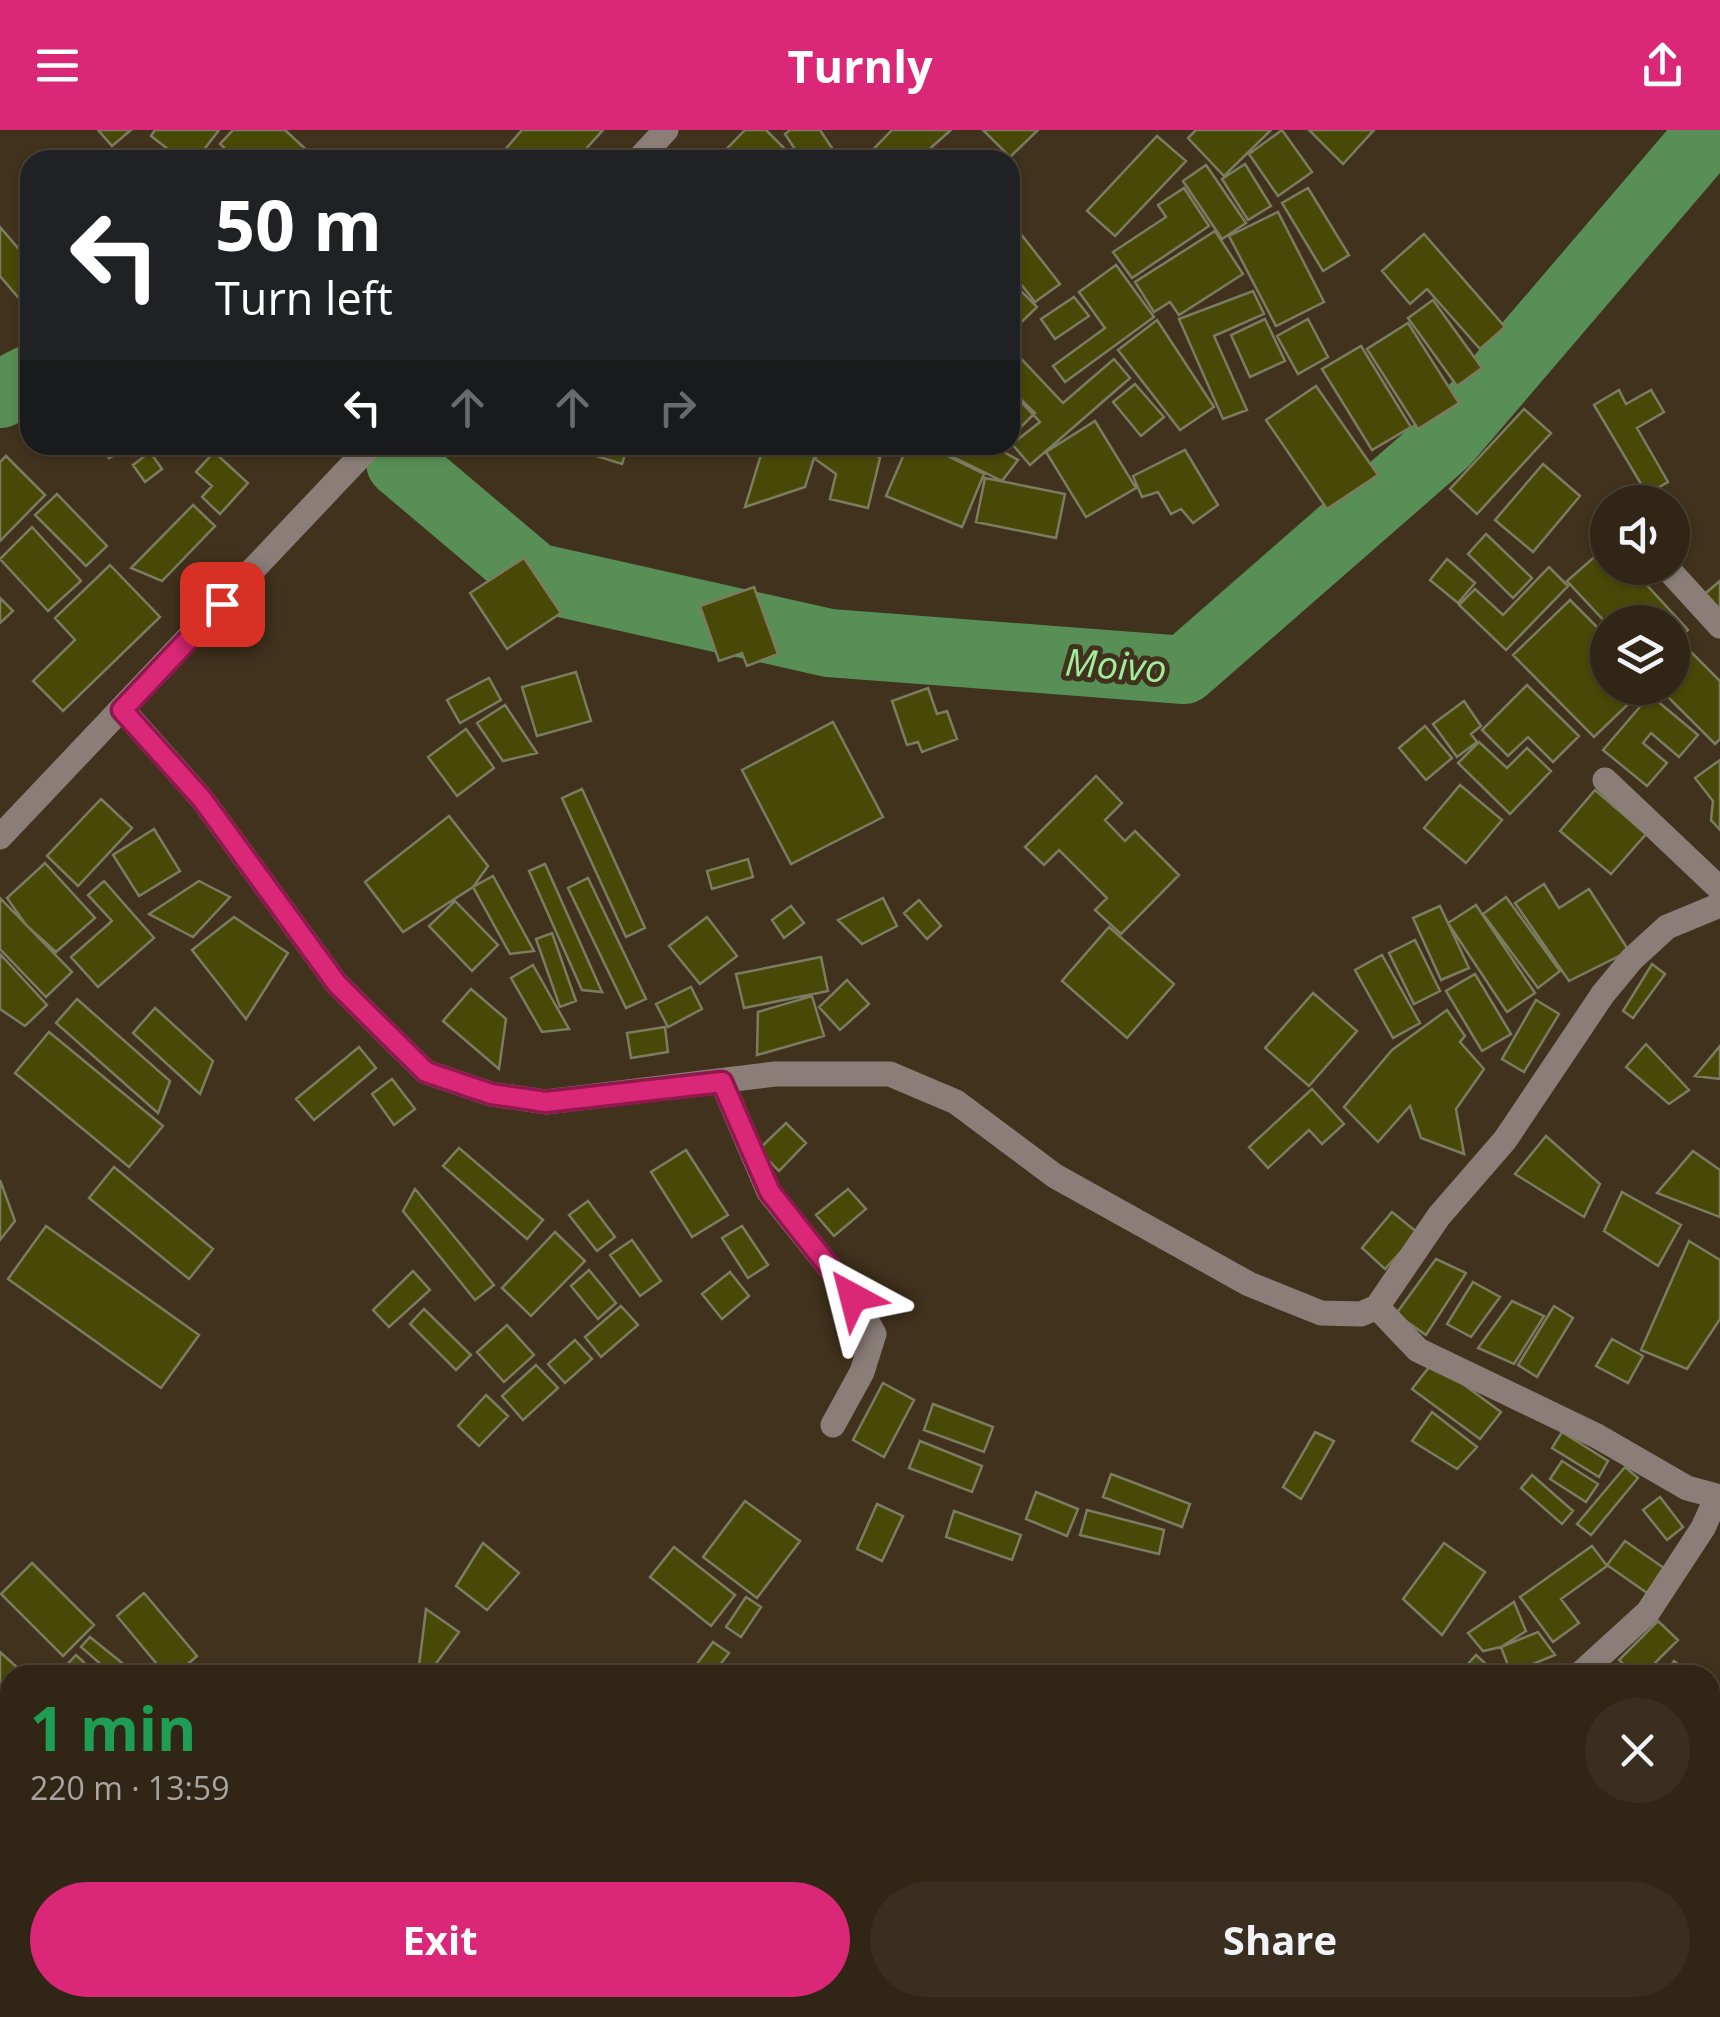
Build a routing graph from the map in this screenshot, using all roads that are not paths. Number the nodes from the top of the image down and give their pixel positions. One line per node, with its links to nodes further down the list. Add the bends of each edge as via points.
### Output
1 (666, 130): 2 (street)
2 (647, 150)
3 (362, 455): 6 (street)
4 (1683, 585): 5 (street)
5 (1720, 626)
6 (122, 710): 8 (street); 11 (street, via 202,799 337,984 426,1072 491,1094 546,1102)
7 (1605, 780): 9 (street)
8 (0, 837)
9 (1720, 889)
10 (1720, 905): 12 (street, via 1668,927 1632,959)
11 (722, 1082): 12 (street, via 833,1071 890,1074 956,1102 1055,1176 1249,1284 1321,1313 1361,1314); 13 (street, via 770,1192 874,1334)
12 (1377, 1307): 14 (street, via 1418,1350 1688,1488)
13 (833, 1425)
14 (1718, 1497): 15 (street, via 1648,1612)
15 (1592, 1665)

